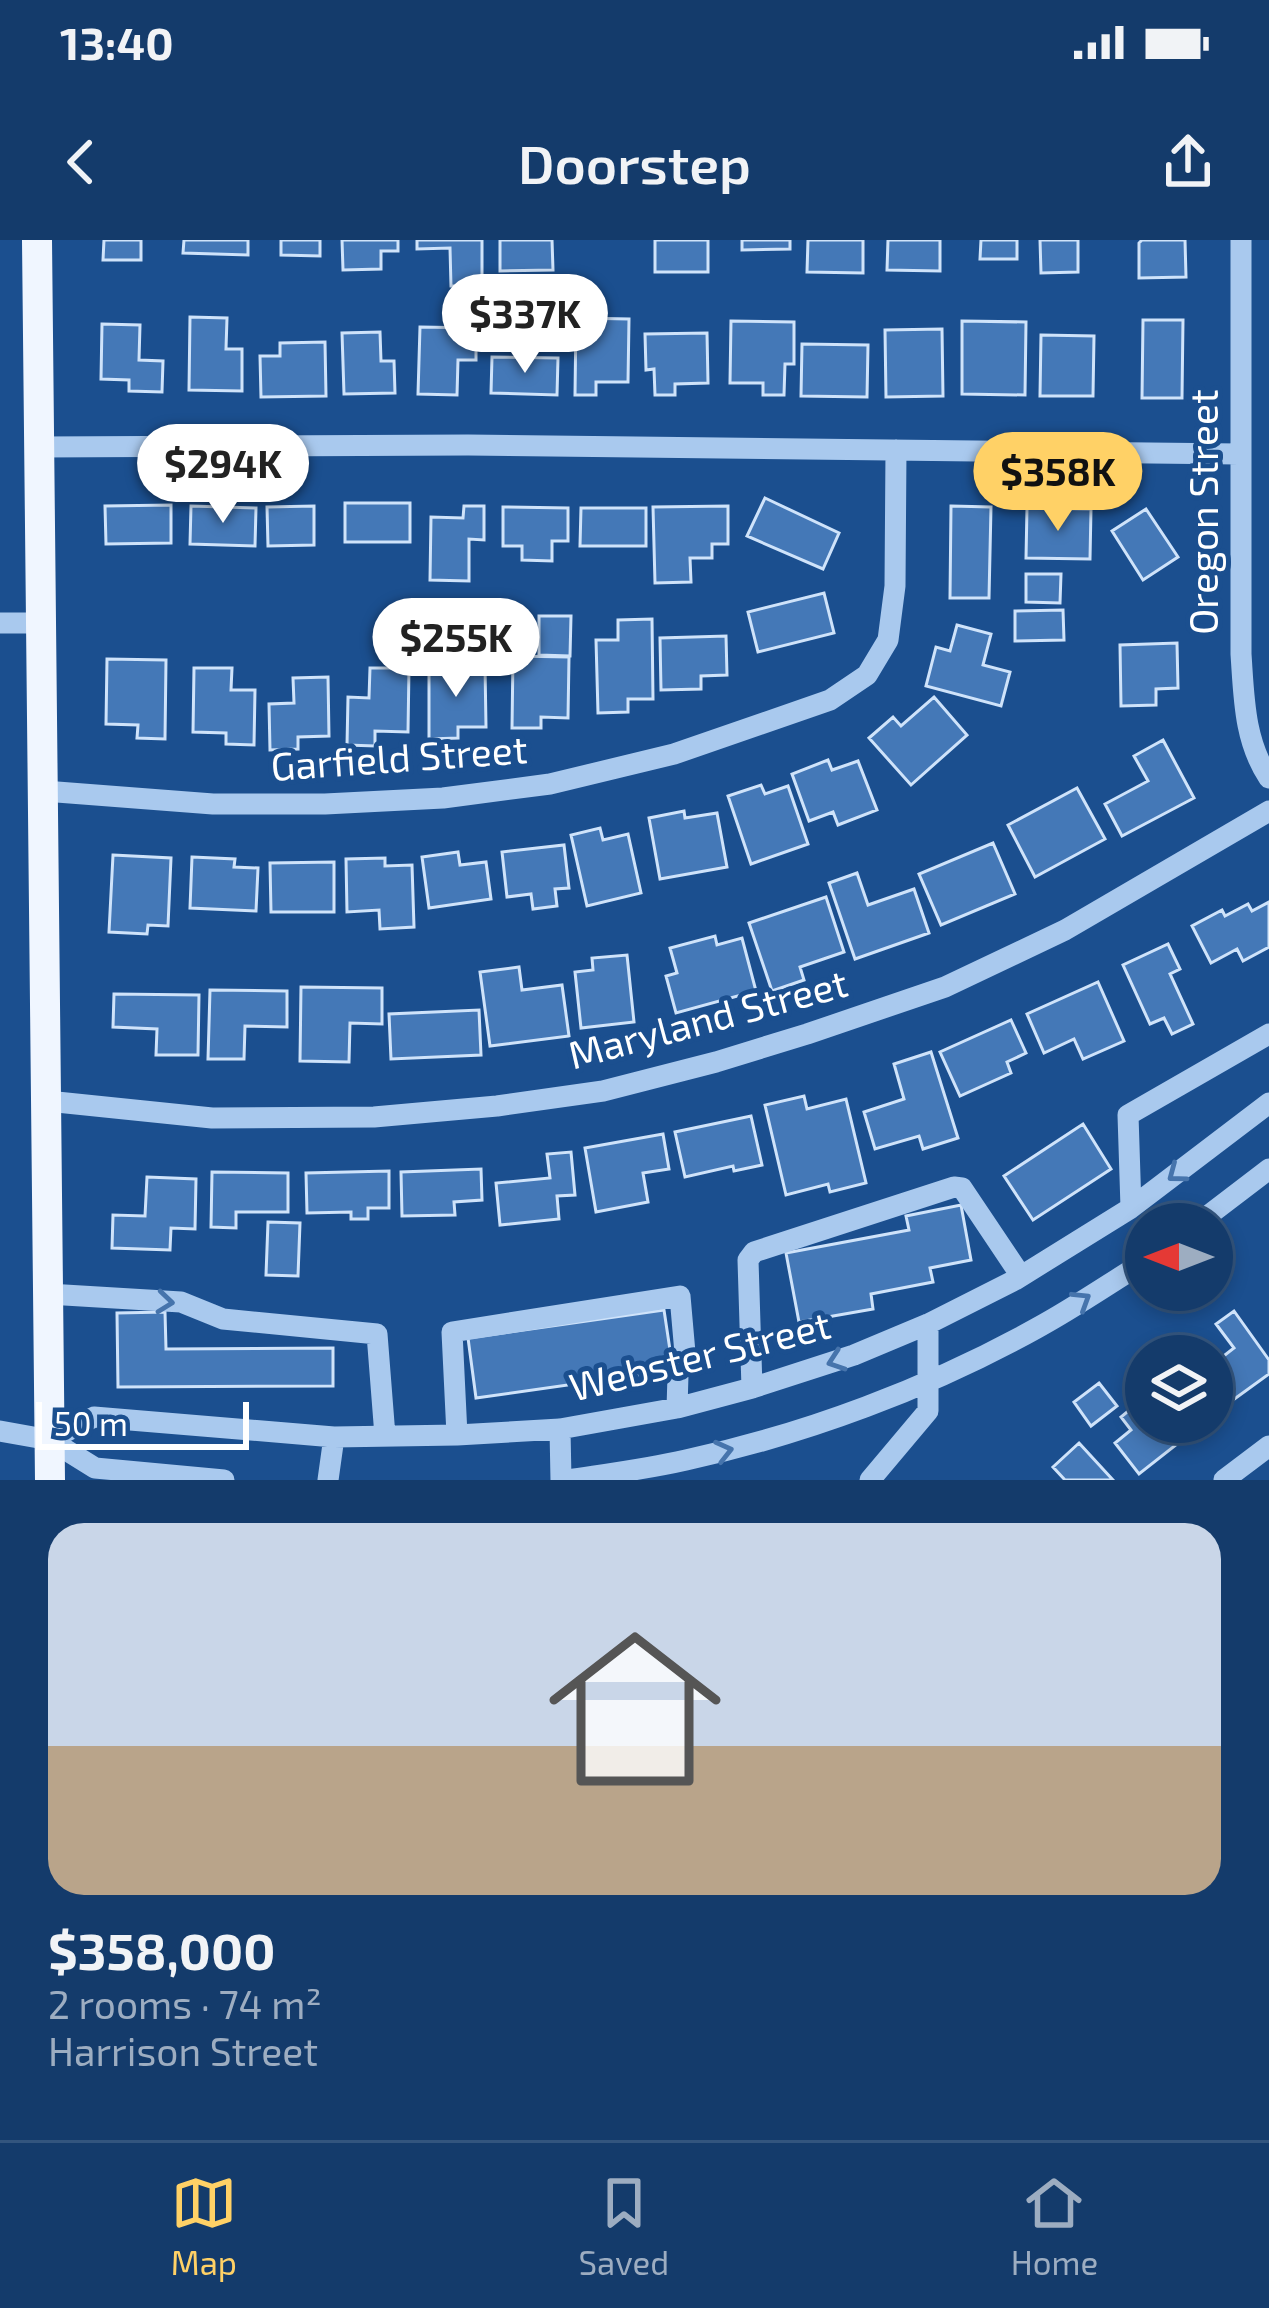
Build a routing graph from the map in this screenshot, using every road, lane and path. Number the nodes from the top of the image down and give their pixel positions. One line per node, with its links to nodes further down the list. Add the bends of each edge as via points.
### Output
1 (38, 240): 3 (main road)
2 (1241, 240): 5 (street, Oregon Street)
3 (40, 447): 4 (street); 7 (main road)
4 (896, 449): 5 (street); 9 (street, Garfield Street, via 888,640 867,675 830,700 674,754 550,784 443,798 213,804)
5 (1239, 454): 8 (street, Oregon Street, via 1246,722)
6 (0, 623): 7 (street)
7 (41, 623): 9 (main road)
8 (1269, 778)
9 (44, 791): 12 (main road)
10 (1269, 811): 12 (street, Maryland Street, via 1065,931 944,987 603,1091 374,1117 212,1118)
11 (1269, 1034): 15 (street, via 1128,1115)
12 (47, 1101): 21 (main road)
13 (1269, 1103): 16 (street, Webster Street, one-way to 16)
14 (1269, 1169): 17 (street)
15 (1130, 1203)
16 (1137, 1203)
17 (1224, 1203)
18 (1125, 1211): 20 (street, Webster Street)
19 (1125, 1274): 23 (street, one-way to 19, via 1036,1329)
20 (1021, 1276): 22 (street, Webster Street); 24 (street, via 954,1187 754,1252)
21 (48, 1294): 29 (street, one-way to 29, via 181,1302 224,1319 377,1334); 31 (main road)
22 (928, 1324): 23 (street); 24 (street, Webster Street, one-way to 24)
23 (929, 1380): 36 (street, one-way to 23, via 761,1441); 37 (street, via 928,1412)
24 (752, 1388): 25 (street, Webster Street)
25 (677, 1408): 26 (street, Webster Street); 28 (street, via 686,1353 680,1296 452,1331)
26 (560, 1429): 28 (street, Webster Street); 36 (street)
27 (0, 1432): 31 (street)
28 (457, 1435): 29 (street, Webster Street)
29 (386, 1436): 30 (street, Webster Street)
30 (334, 1437): 31 (street, Webster Street, via 94,1417); 35 (street)
31 (50, 1440): 33 (main road); 34 (street, via 95,1468)
32 (1269, 1446): 38 (street)
33 (50, 1480)
34 (224, 1480)
35 (328, 1480)
36 (564, 1480)
37 (870, 1480)
38 (1224, 1480)

